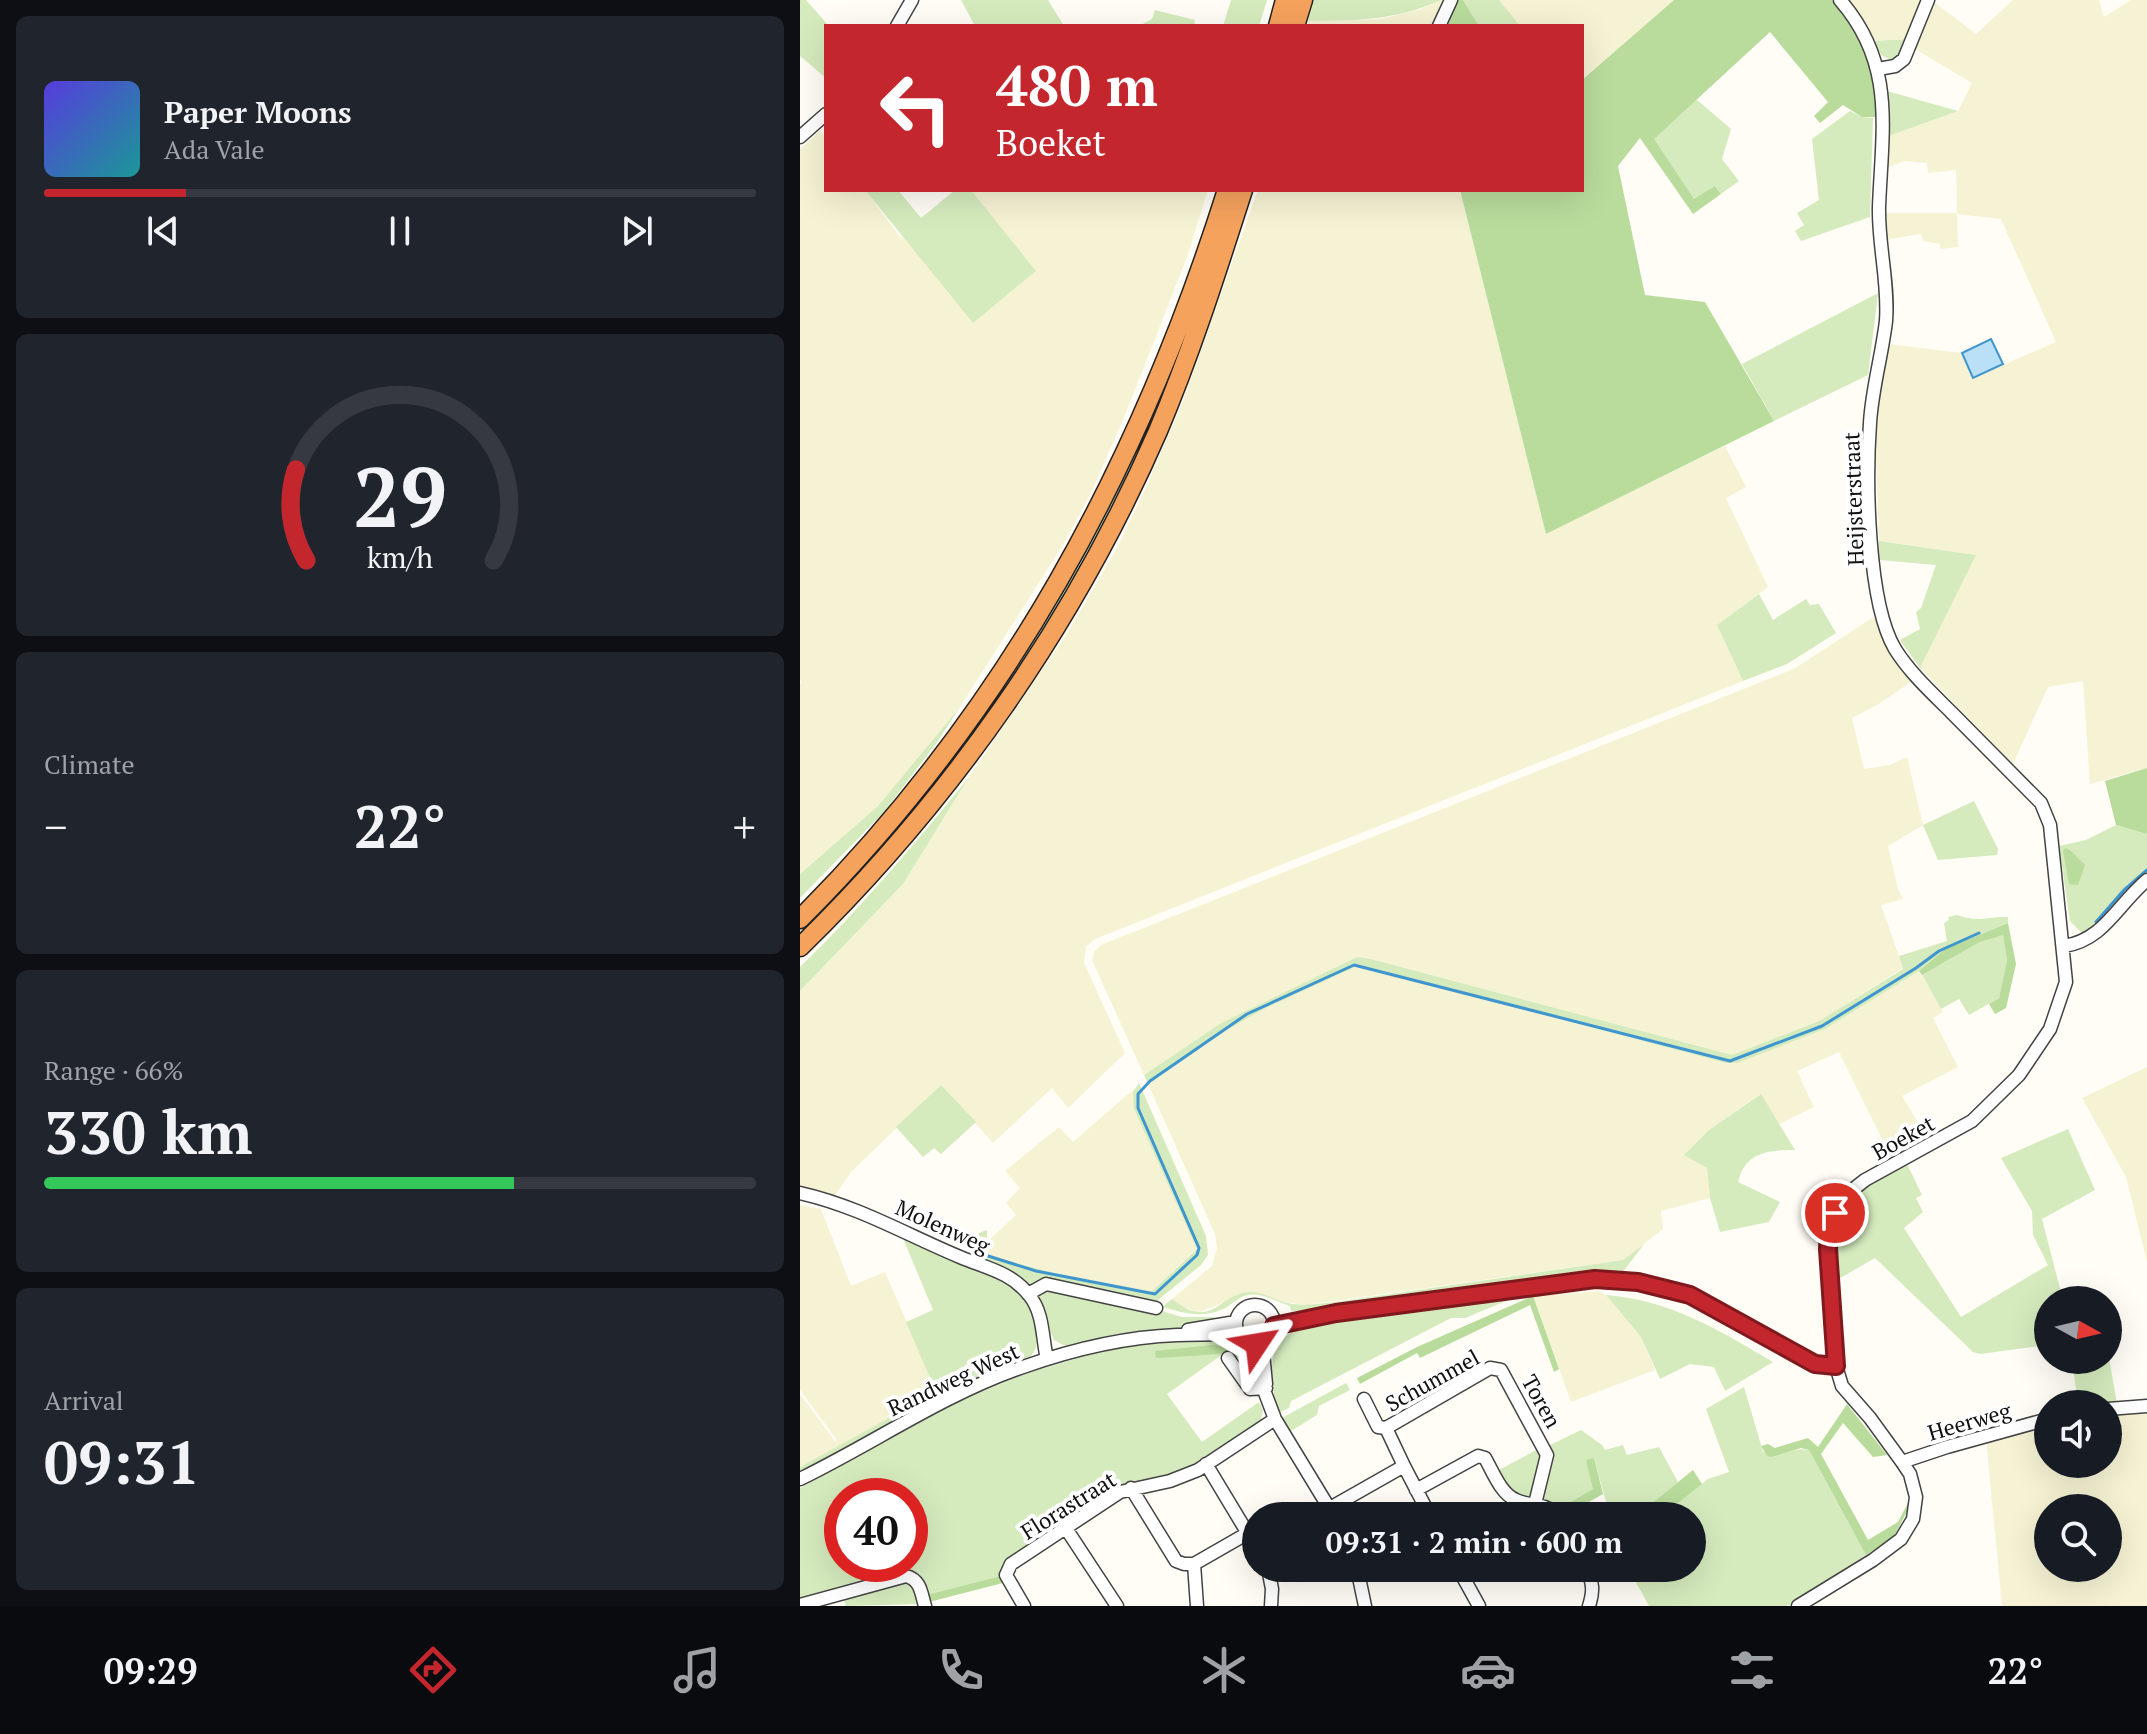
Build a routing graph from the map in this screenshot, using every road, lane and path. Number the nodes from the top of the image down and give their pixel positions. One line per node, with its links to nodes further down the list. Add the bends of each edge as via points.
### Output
1 (912, 0): 7 (street)
2 (1285, 0): 8 (highway)
3 (1303, 0): 9 (highway)
4 (1451, 0): 10 (street)
5 (1840, 0): 11 (street, Heijsterstraat, via 1869,43)
6 (1928, 0): 11 (street, via 1904,59)
7 (898, 24)
8 (1279, 24)
9 (1296, 24)
10 (1440, 24)
11 (1878, 69): 18 (street, Heijsterstraat, via 1883,101 1878,235 1887,296 1870,421 1868,487 1878,604 1895,648 1918,679 2041,803 2050,825)
12 (824, 116): 13 (street)
13 (800, 137)
14 (1226, 192): 17 (highway, via 1159,378 1056,587 944,755)
15 (1242, 192): 19 (highway, via 1159,429 1072,600 945,786)
16 (2147, 880): 18 (street, via 2092,937)
17 (800, 919)
18 (2064, 946): 28 (street, Boeket, via 2061,1002 2019,1075 1972,1121 1865,1180 1835,1213 1828,1249)
19 (800, 947)
20 (800, 1193): 21 (street, Molenweg, via 896,1226 1017,1280)
21 (1028, 1294): 22 (street, via 1046,1284); 26 (street, via 1050,1337)
22 (1156, 1308)
23 (1274, 1322): 24 (street, via 1265,1308 1253,1305 1241,1311); 25 (street, via 1270,1336); 28 (street, via 1562,1282 1638,1282 1690,1295 1815,1364)
24 (1237, 1328): 25 (street); 26 (street, Randweg West, via 1189,1330)
25 (1257, 1343): 30 (street)
26 (1052, 1358): 40 (street, Randweg West, via 993,1379)
27 (1228, 1358): 30 (street, via 1250,1389)
28 (1836, 1366): 37 (street, Boeket, via 1842,1386)
29 (1497, 1368): 36 (street, Schummel); 47 (street, Toren, via 1545,1448)
30 (1265, 1392): 34 (street)
31 (1364, 1399): 36 (street, Schummel, via 1378,1427)
32 (2147, 1406): 33 (street)
33 (2122, 1408)
34 (1275, 1419): 38 (street, Florastraat); 43 (street)
35 (2034, 1423): 37 (street, Heerweg)
36 (1386, 1428): 39 (street, Schummel)
37 (1902, 1462): 66 (street, Boeket, via 1916,1497 1909,1529 1873,1560)
38 (1206, 1464): 41 (street, Florastraat, via 1170,1481); 48 (street)
39 (1404, 1466): 42 (street, Schummel); 44 (street)
40 (800, 1479)
41 (1131, 1488): 49 (street, Florastraat); 51 (street, via 1176,1561)
42 (1416, 1490): 45 (street, Schummel); 46 (street, via 1478,1456)
43 (1326, 1502)
44 (1348, 1502)
45 (1422, 1502)
46 (1518, 1502)
47 (1536, 1502)
48 (1242, 1523)
49 (1065, 1527): 59 (street, Florastraat, via 1007,1569); 60 (street)
50 (1242, 1536): 51 (street)
51 (1194, 1564): 61 (street)
52 (1271, 1582): 62 (street)
53 (1360, 1582): 63 (street)
54 (1466, 1582): 64 (street)
55 (1592, 1582): 65 (street)
56 (838, 1600): 57 (street); 58 (street, via 906,1576 918,1583)
57 (800, 1605)
58 (925, 1606)
59 (1024, 1606)
60 (1117, 1606)
61 (1197, 1606)
62 (1271, 1606)
63 (1365, 1606)
64 (1479, 1606)
65 (1589, 1606)
66 (1798, 1606)

